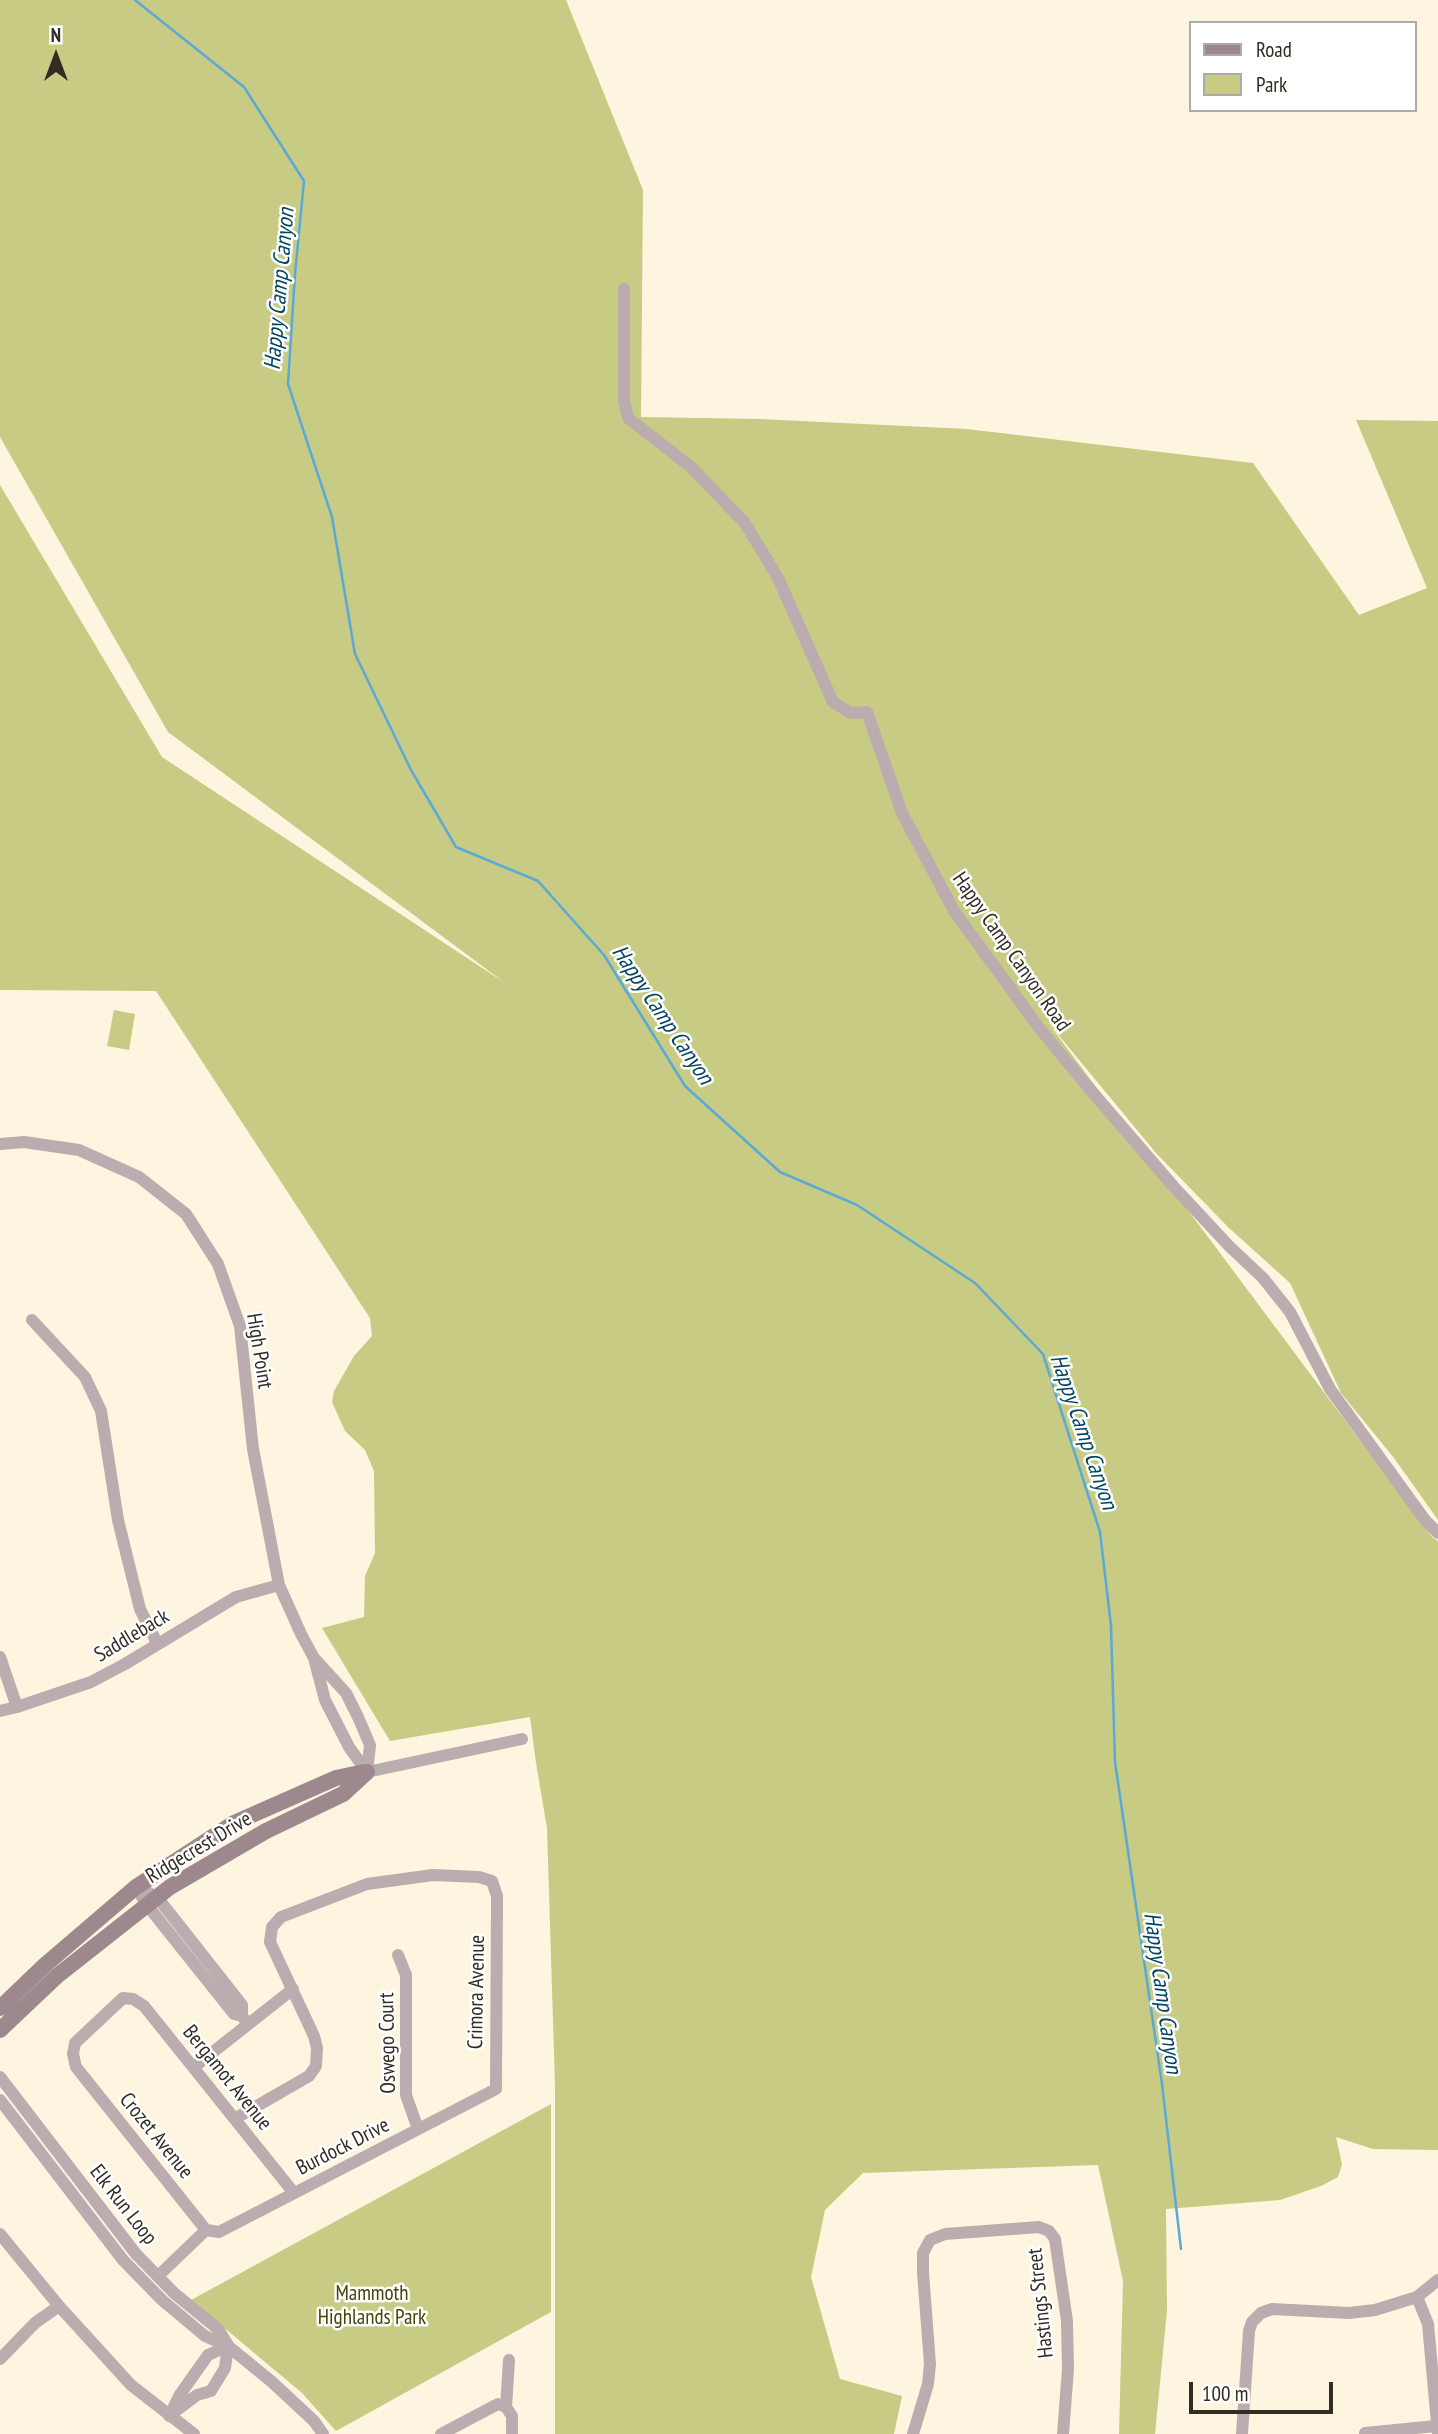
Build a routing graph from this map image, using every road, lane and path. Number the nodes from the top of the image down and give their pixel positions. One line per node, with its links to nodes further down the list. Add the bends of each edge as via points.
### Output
1 (624, 289): 4 (street, Happy Camp Canyon Road, via 628,418 691,467 745,523 778,578 833,702 851,713 867,712 902,813 954,911 1082,1080 1290,1312 1330,1389)
2 (0, 1144): 5 (street, High Point, via 24,1142 79,1150 139,1177 186,1214 218,1264 240,1326 253,1449)
3 (32, 1320): 6 (street, via 85,1377 101,1411 118,1520 140,1609)
4 (1438, 1533)
5 (279, 1585): 6 (street, Saddleback, via 236,1597); 8 (street, High Point)
6 (157, 1643): 11 (street, Saddleback, via 91,1682)
7 (0, 1657): 11 (street)
8 (314, 1658): 9 (street, High Point); 10 (street, High Point)
9 (338, 1686): 10 (street); 14 (street, High Point, via 346,1693 370,1745)
10 (324, 1694): 14 (street, High Point, via 349,1747)
11 (17, 1707): 12 (street, Saddleback)
12 (0, 1711)
13 (522, 1739): 14 (street, Ridgecrest Drive)
14 (367, 1772): 15 (street, Ridgecrest Drive, via 336,1778 234,1823); 16 (street, Ridgecrest Drive, via 343,1794 266,1831)
15 (136, 1887): 16 (street); 20 (street, Ridgecrest Drive)
16 (152, 1901): 21 (street, via 234,2014); 22 (street, Ridgecrest Drive, via 57,1976)
17 (398, 1955): 28 (street, Oswego Court, via 406,1975 406,2095)
18 (293, 1989): 21 (street); 25 (street, Crimora Avenue, via 272,1947 270,1933 281,1917 367,1884 433,1875 492,1881 497,1896); 27 (street, via 314,2036 316,2066 309,2076)
19 (123, 1998): 23 (street, Bergamot Avenue, via 144,2006); 30 (street, Crozet Avenue, via 75,2043 76,2067)
20 (0, 2008)
21 (245, 2020): 23 (street)
22 (0, 2030)
23 (194, 2067): 27 (street, Bergamot Avenue)
24 (0, 2077): 32 (street, Elk Run Loop, via 136,2254)
25 (496, 2090): 28 (street, Burdock Drive)
26 (0, 2100): 36 (street, Elk Run Loop, via 123,2260 205,2336)
27 (236, 2118): 29 (street, Bergamot Avenue)
28 (418, 2129): 29 (street, Burdock Drive)
29 (294, 2193): 30 (street, Burdock Drive, via 219,2232)
30 (206, 2230): 32 (street)
31 (0, 2234): 35 (street)
32 (158, 2276): 36 (street, Elk Run Loop, via 218,2329)
33 (1438, 2280): 34 (street)
34 (1417, 2297): 41 (street, via 1428,2324); 49 (street, via 1349,2313 1272,2309 1261,2313 1249,2331)
35 (59, 2306): 37 (street); 40 (street, via 131,2385)
36 (228, 2346): 40 (street, via 208,2355); 40 (street, via 225,2368 211,2391 197,2395); 44 (street, Elk Run Loop)
37 (0, 2359)
38 (509, 2360): 39 (street)
39 (506, 2407): 45 (street, via 498,2404); 46 (street, via 512,2416)
40 (169, 2416): 43 (street)
41 (1437, 2430): 42 (street)
42 (1366, 2433)
43 (194, 2434)
44 (323, 2434)
45 (441, 2434)
46 (512, 2434)
47 (913, 2434): 48 (street, Hastings Street, via 930,2364 923,2273 923,2253 930,2240 945,2234 1039,2227 1055,2239 1067,2321)
48 (1063, 2434)
49 (1242, 2434)

